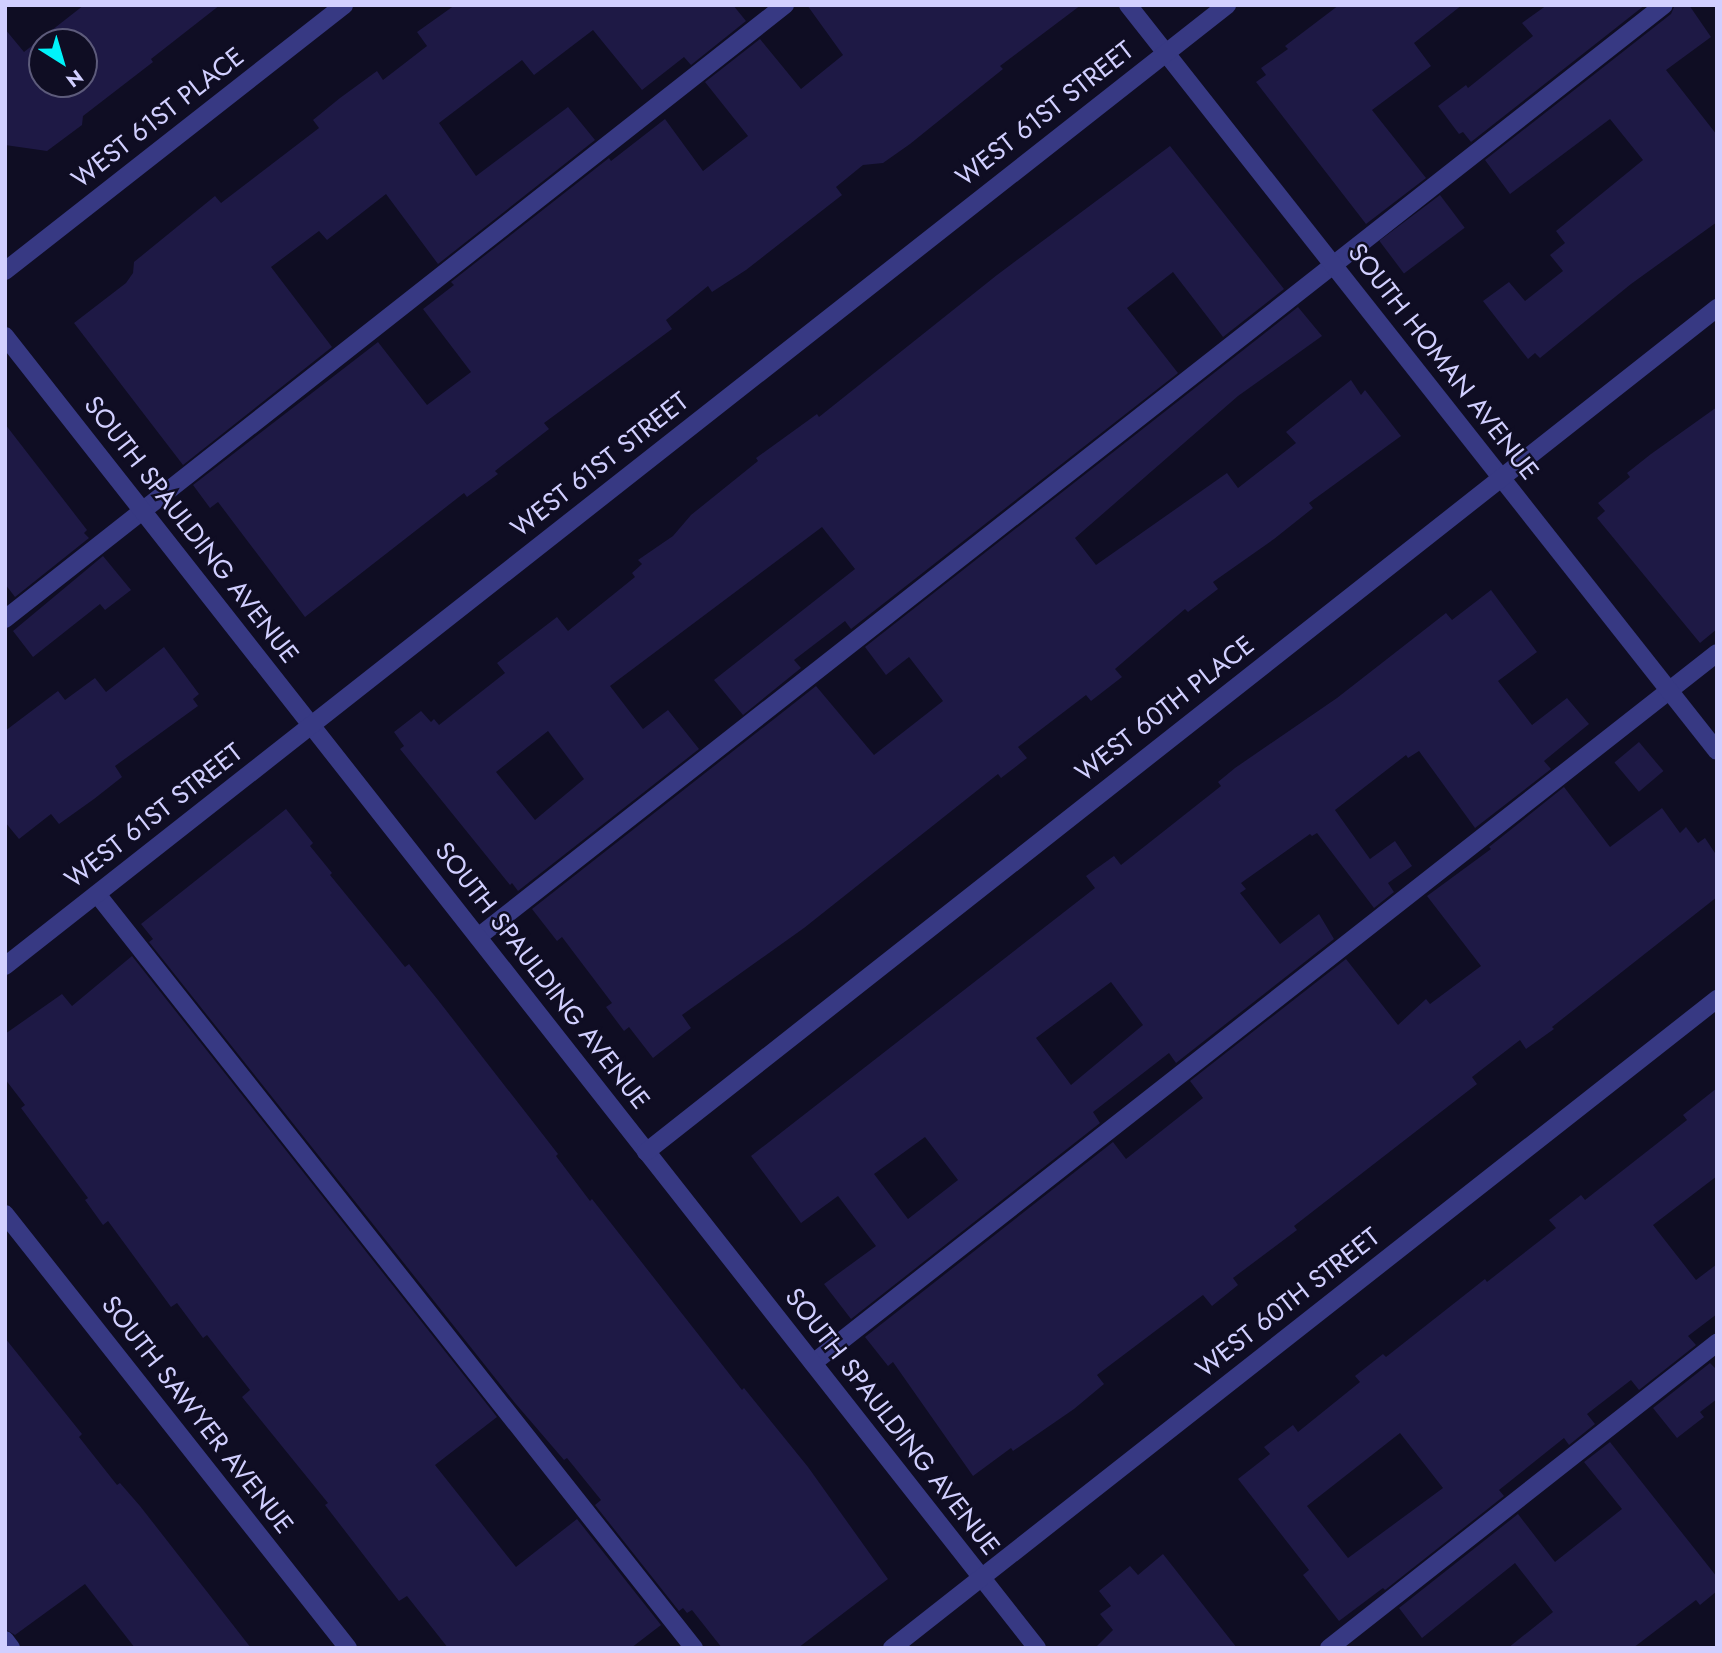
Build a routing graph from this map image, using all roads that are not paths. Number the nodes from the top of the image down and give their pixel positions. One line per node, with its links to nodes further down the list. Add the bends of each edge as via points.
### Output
1 (344, 5): 8 (street, WEST 61ST PLACE)
2 (785, 5): 12 (street)
3 (1128, 5): 6 (street, SOUTH HOMAN AVENUE)
4 (1227, 5): 6 (street, WEST 61ST STREET)
5 (1664, 5): 7 (street)
6 (1166, 53): 7 (street, SOUTH HOMAN AVENUE); 16 (street, WEST 61ST STREET)
7 (1334, 265): 11 (street, SOUTH HOMAN AVENUE); 19 (street)
8 (5, 271)
9 (1717, 308): 11 (street, WEST 60TH PLACE)
10 (5, 337): 12 (street, SOUTH SPAULDING AVENUE)
11 (1502, 478): 15 (street, SOUTH HOMAN AVENUE); 22 (street, WEST 60TH PLACE)
12 (143, 512): 13 (street); 16 (street, SOUTH SPAULDING AVENUE)
13 (5, 620)
14 (1717, 653): 15 (street)
15 (1669, 690): 17 (street, SOUTH HOMAN AVENUE); 25 (street)
16 (311, 725): 18 (street, WEST 61ST STREET); 19 (street, SOUTH SPAULDING AVENUE)
17 (1717, 751)
18 (97, 894): 20 (street, WEST 61ST STREET); 30 (street)
19 (478, 937): 22 (street, SOUTH SPAULDING AVENUE)
20 (5, 966)
21 (1717, 999): 26 (street, WEST 60TH STREET)
22 (646, 1152): 25 (street, SOUTH SPAULDING AVENUE)
23 (5, 1214): 29 (street, SOUTH SAWYER AVENUE)
24 (1717, 1343): 33 (street)
25 (813, 1363): 26 (street, SOUTH SPAULDING AVENUE)
26 (981, 1577): 31 (street, WEST 60TH STREET); 32 (street, SOUTH SPAULDING AVENUE)
27 (5, 1640): 28 (street)
28 (11, 1648)
29 (348, 1648)
30 (694, 1648)
31 (892, 1648)
32 (1037, 1648)
33 (1329, 1648)

